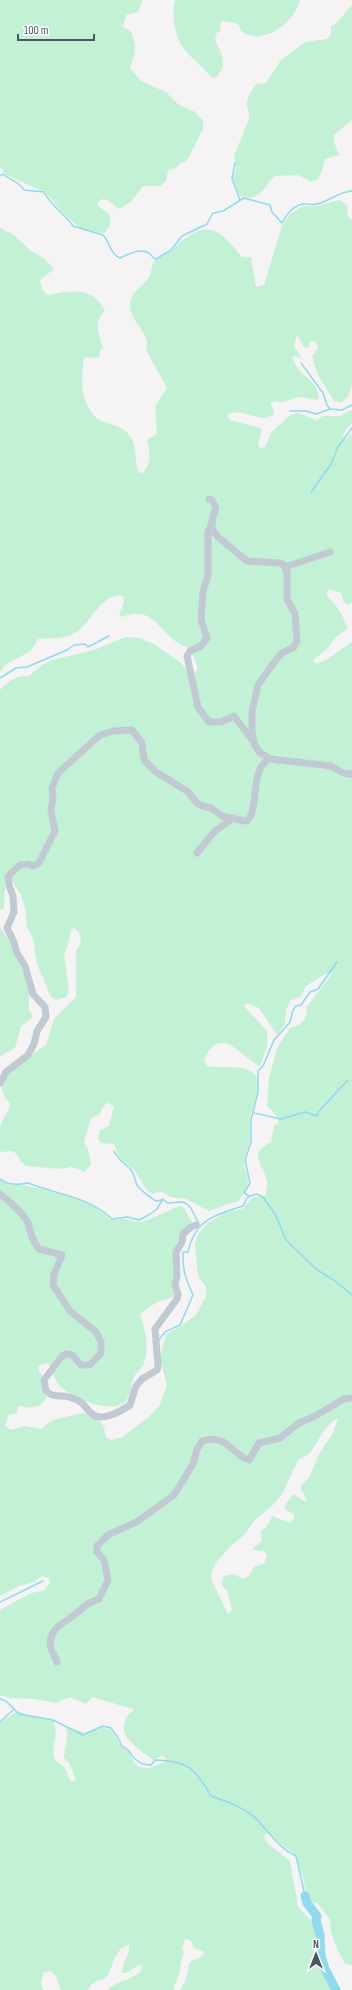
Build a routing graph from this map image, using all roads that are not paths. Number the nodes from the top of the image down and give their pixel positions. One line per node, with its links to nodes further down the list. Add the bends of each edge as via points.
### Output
1 (209, 499): 2 (street, via 216,508)
2 (212, 523): 4 (street, via 212,529 219,538 247,561 280,563); 5 (street, via 208,532 208,576 203,591 201,620 207,638 201,646 190,651 187,656 188,664 193,675 198,707 209,722 221,722 234,716)
3 (330, 552): 4 (street)
4 (285, 567): 5 (street, via 288,576 286,599 295,614 297,641 294,647 282,653 258,684 252,712)
5 (254, 743): 6 (street, via 259,752)
6 (269, 759): 7 (street, via 331,766 343,773); 8 (street, via 264,763 255,783 253,812 250,818 244,822)
7 (352, 774)
8 (233, 818): 9 (street, via 214,832); 10 (street, via 222,816 211,808 197,803 187,791 151,768 144,760 142,743 132,730 100,735 62,768 54,779 51,811 53,835 39,863 33,866 20,865 8,876 14,912)
9 (197, 853)
10 (4, 923): 11 (street, via 25,966 33,994 45,1007 46,1017 37,1031 28,1055 6,1072)
11 (0, 1083)
12 (0, 1194): 13 (street, via 13,1204 28,1222 31,1236 40,1249 62,1255 54,1274 53,1285 70,1311 96,1332 101,1342 100,1353 90,1365 81,1365 72,1355 62,1356 44,1380 46,1391 56,1397 70,1397 81,1401 90,1413 103,1417 111,1416 130,1405 138,1382 157,1370 155,1329 178,1299 175,1285 176,1252 183,1234)
13 (196, 1225)
14 (352, 1398): 15 (street, via 344,1399 299,1423 280,1438 259,1443 249,1460 223,1441 202,1441 193,1464 174,1495 138,1522 108,1535 97,1546 97,1552 104,1560 108,1580 99,1599 89,1601 53,1631 50,1644)
15 (57, 1662)

